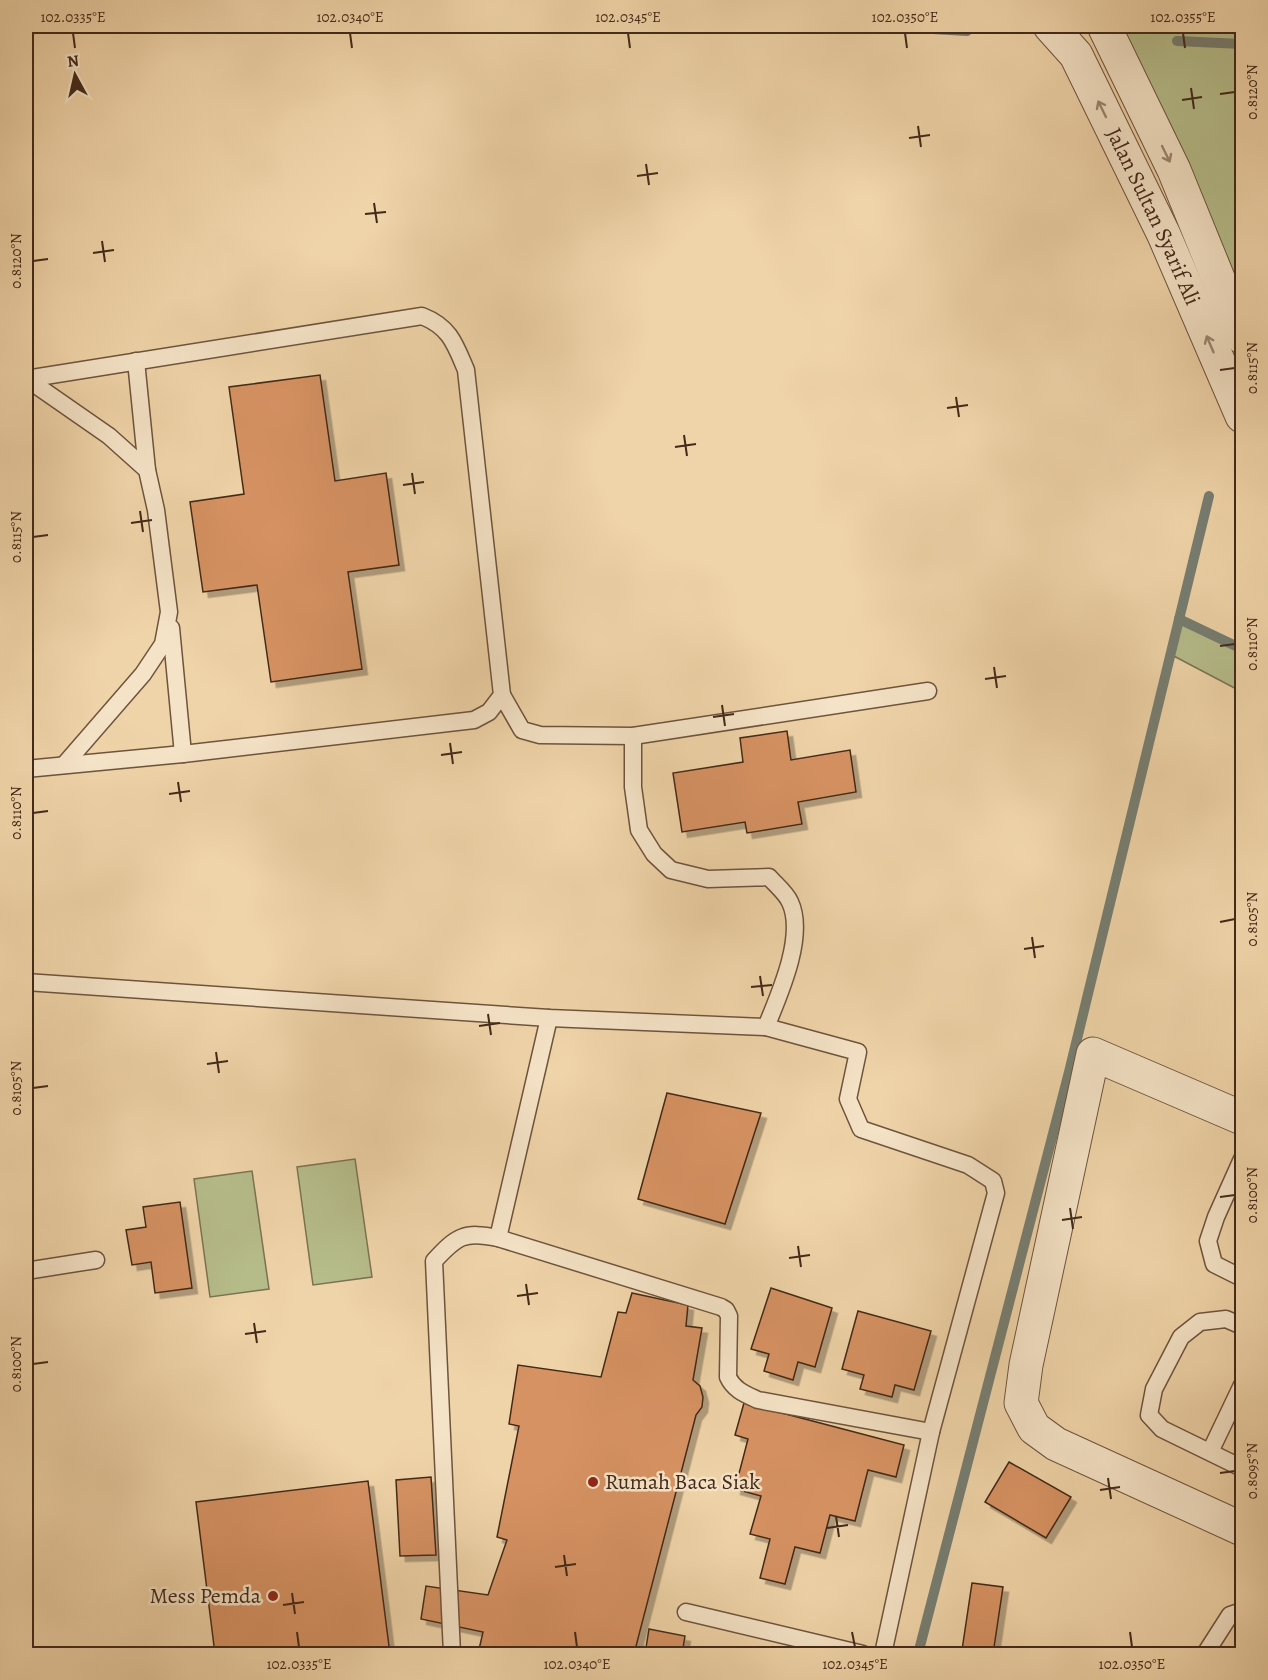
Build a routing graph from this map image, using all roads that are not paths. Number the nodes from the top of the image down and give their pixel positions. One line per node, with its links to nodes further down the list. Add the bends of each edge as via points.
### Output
1 (1050, 26): 6 (street, Jalan Sultan Syarif Ali, one-way to 1, via 1076,55)
2 (1104, 26): 3 (street, Jalan Sultan Syarif Ali, one-way to 3, via 1174,170)
3 (1242, 337)
4 (136, 361): 5 (lane); 8 (lane); 11 (lane, via 422,316 446,330 466,370)
5 (26, 379): 8 (lane, via 109,436)
6 (1235, 385): 7 (street, Jalan Sultan Syarif Ali)
7 (1242, 416)
8 (147, 470): 9 (lane)
9 (170, 612): 13 (lane); 14 (lane, via 163,644 143,674)
10 (928, 691): 12 (lane)
11 (502, 695): 12 (lane, via 522,729 540,735); 13 (lane, via 489,712 474,720)
12 (633, 736): 18 (lane, via 633,787 639,830 654,854 671,870 708,879 769,877 790,902 796,924 786,979)
13 (183, 754): 14 (lane)
14 (64, 765): 15 (lane)
15 (26, 769)
16 (26, 981): 17 (lane)
17 (549, 1018): 18 (lane); 21 (lane)
18 (766, 1027): 27 (lane, via 858,1053 848,1099 861,1129 968,1165 993,1181 996,1192 991,1216)
19 (1242, 1118): 30 (street, via 1093,1054 1021,1403 1034,1428 1056,1444)
20 (1242, 1159): 24 (lane, via 1208,1241 1214,1264)
21 (498, 1238): 27 (lane, via 721,1307 729,1316 730,1325 728,1377 737,1389 758,1400); 33 (lane, via 476,1234 452,1241 434,1261)
22 (96, 1260): 23 (lane)
23 (26, 1271)
24 (1242, 1278)
25 (1242, 1326): 28 (lane, via 1226,1319 1200,1322 1181,1337 1154,1389 1149,1415 1162,1429)
26 (1242, 1385): 28 (lane)
27 (931, 1432): 35 (lane)
28 (1210, 1452): 29 (lane)
29 (1242, 1468)
30 (1242, 1529)
31 (1242, 1611): 36 (lane, via 1230,1615)
32 (686, 1612): 34 (lane)
33 (452, 1654)
34 (863, 1654)
35 (883, 1654)
36 (1205, 1654)

